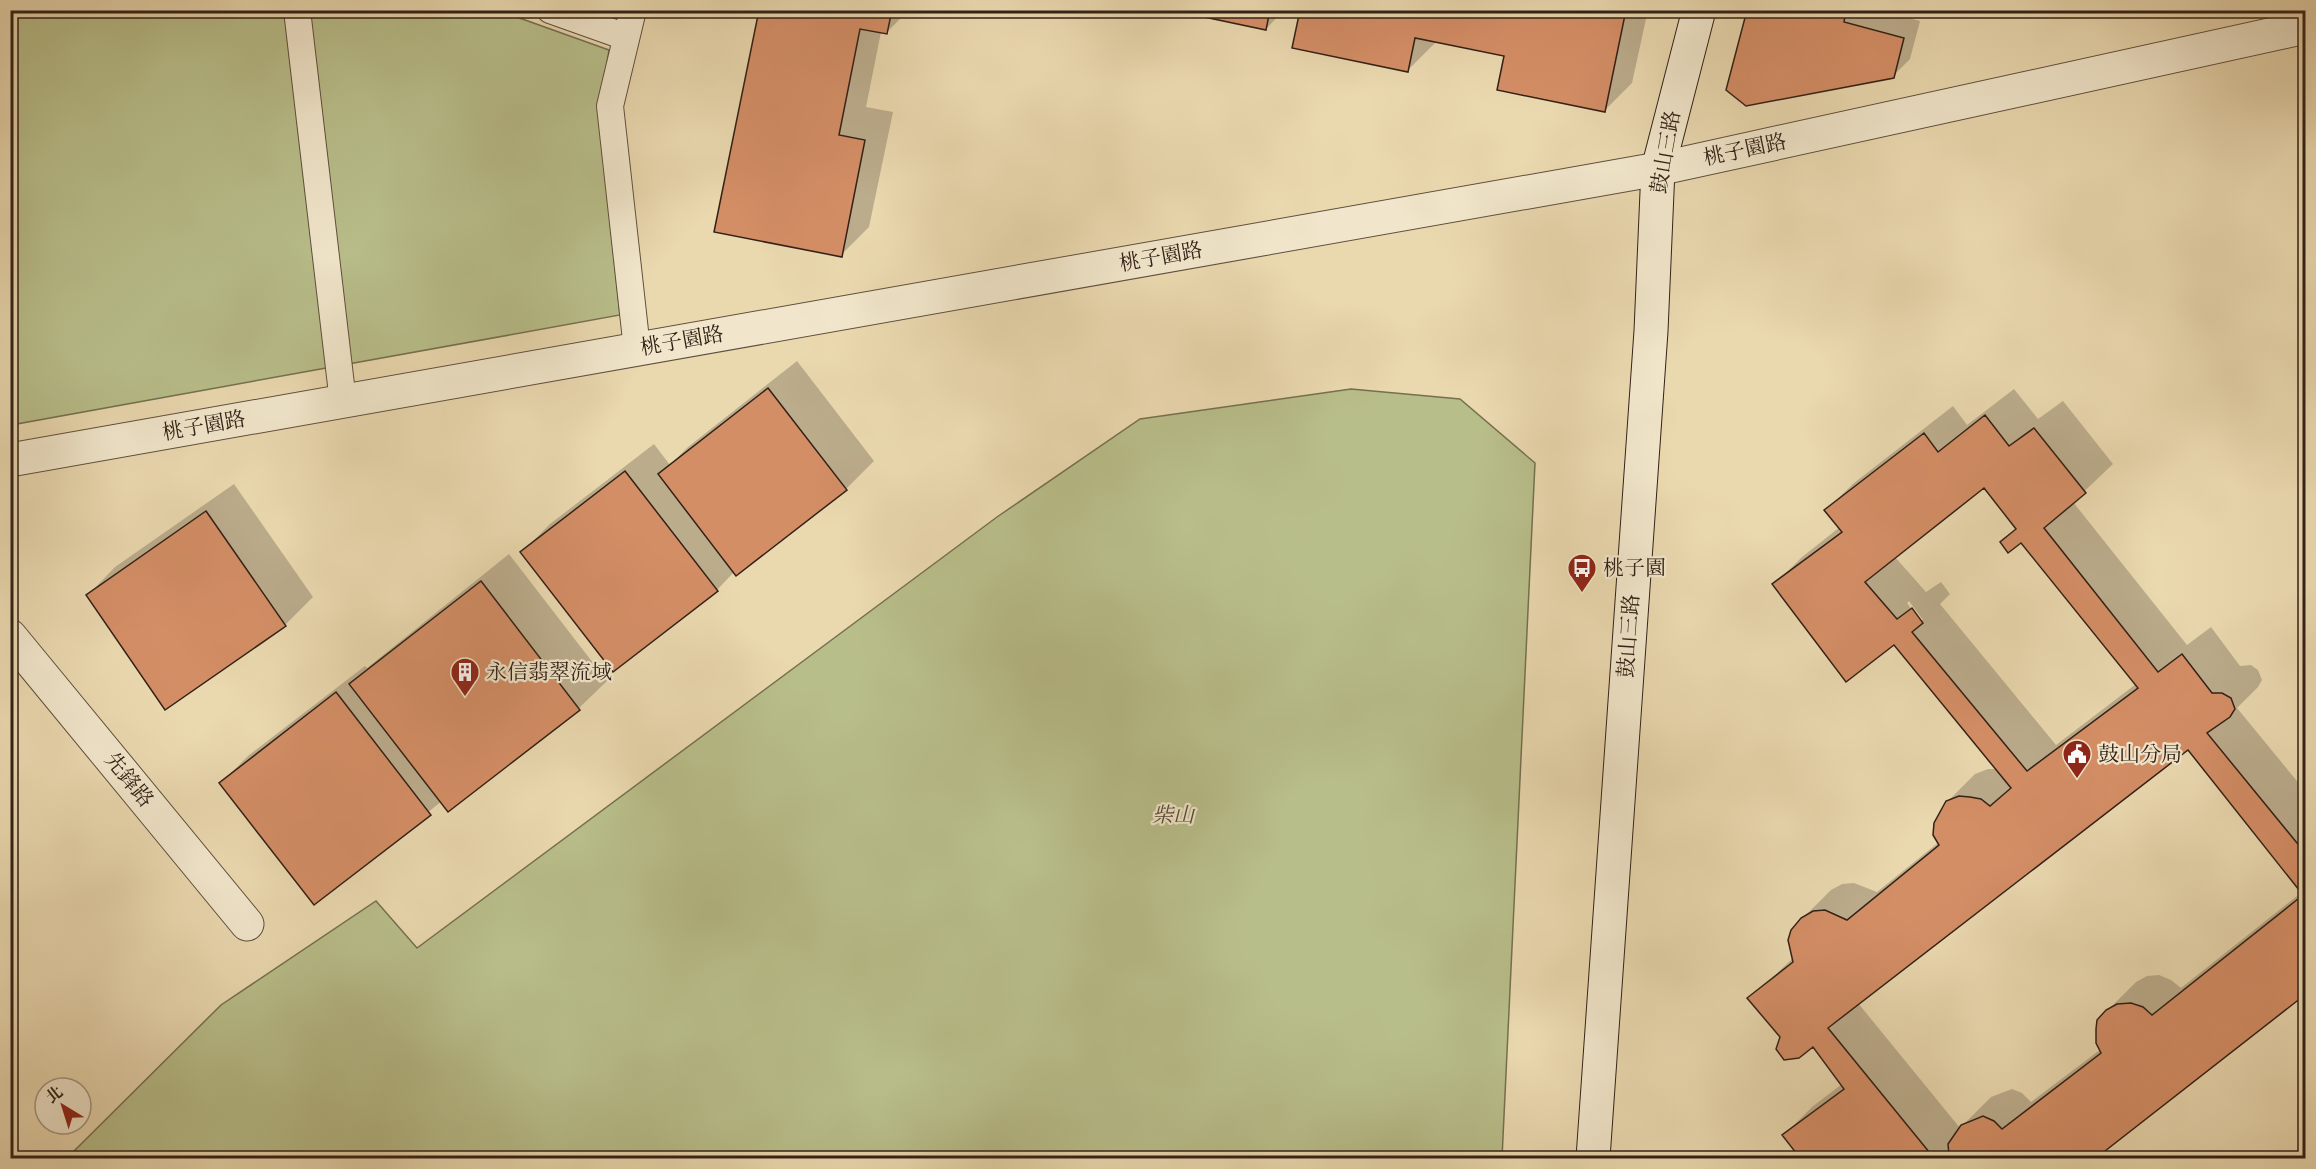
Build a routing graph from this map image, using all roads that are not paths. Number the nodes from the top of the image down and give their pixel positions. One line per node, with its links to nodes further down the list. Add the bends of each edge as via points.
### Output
1 (297, 10): 9 (lane)
2 (550, 10): 6 (lane)
3 (633, 10): 6 (lane)
4 (1699, 10): 7 (street, 鼓山三路)
5 (2306, 27): 7 (street, 桃子園路)
6 (626, 37): 8 (lane, via 610,106)
7 (1659, 169): 8 (street, 桃子園路); 13 (street, 鼓山三路)
8 (637, 349): 9 (street, 桃子園路)
9 (343, 402): 10 (street, 桃子園路)
10 (10, 460)
11 (10, 636): 12 (street, 先鋒路)
12 (247, 924)
13 (1593, 1158)

